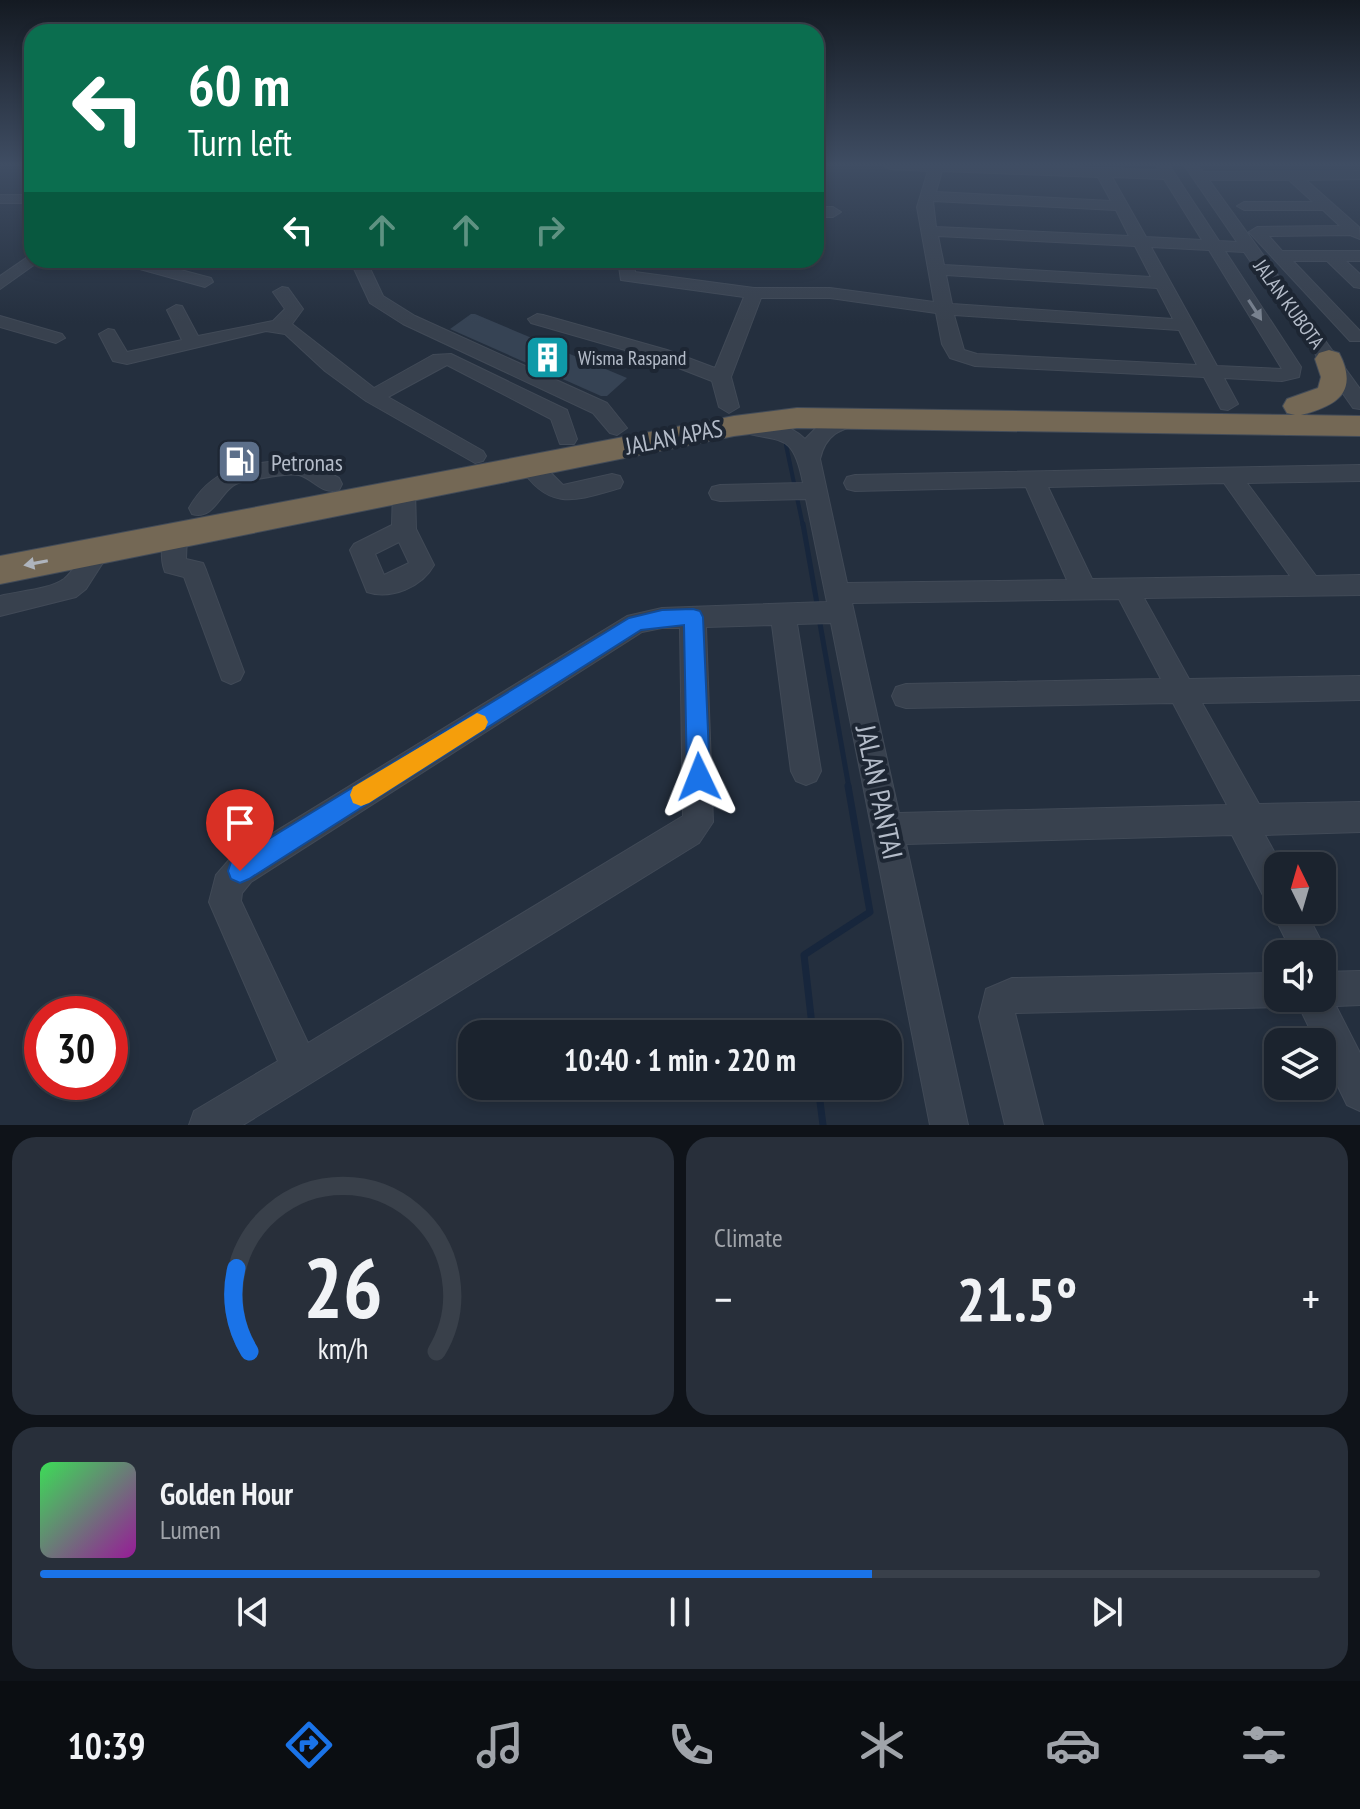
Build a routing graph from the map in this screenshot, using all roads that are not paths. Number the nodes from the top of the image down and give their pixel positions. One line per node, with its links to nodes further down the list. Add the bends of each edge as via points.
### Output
1 (926, 218): 6 (street)
2 (1127, 218): 8 (street)
3 (1208, 218): 9 (street)
4 (1218, 218): 9 (street, JALAN KUBOTA)
5 (1339, 218): 7 (street)
6 (929, 231): 8 (street); 17 (street)
7 (1357, 233): 10 (street, via 1257,232)
8 (1141, 242): 9 (street); 19 (street)
9 (1233, 246): 34 (street, JALAN KUBOTA); 35 (street, one-way to 35, via 1293,370 1282,375)
10 (1279, 256): 11 (street); 31 (street)
11 (1331, 256): 12 (street); 20 (street)
12 (1360, 256)
13 (24, 265): 21 (street)
14 (153, 268): 18 (street)
15 (362, 268): 44 (street, via 376,299 398,313 600,408)
16 (626, 268): 23 (street, via 627,276)
17 (937, 270): 19 (street); 24 (street)
18 (205, 282)
19 (1164, 283): 29 (street)
20 (1360, 283)
21 (0, 284)
22 (282, 292): 28 (street, via 294,309)
23 (754, 293): 24 (street, via 830,293); 38 (street)
24 (944, 309): 29 (street); 35 (street, via 957,354 975,360)
25 (176, 310): 33 (street)
26 (537, 319): 38 (street, via 616,340)
27 (0, 321): 32 (street)
28 (279, 325): 33 (street, via 226,325); 37 (street)
29 (1187, 325): 35 (street)
30 (108, 334): 33 (street, via 120,357)
31 (1358, 337): 34 (street)
32 (56, 338)
33 (193, 344)
34 (1321, 348): 36 (highway); 39 (street, JALAN KUBOTA); 40 (highway, via 1335,377 1331,394)
35 (1213, 372): 41 (street)
36 (1360, 382)
37 (373, 397): 45 (street, via 440,359 451,360 560,415); 46 (street)
38 (728, 403): 41 (highway, JALAN APAS, via 1096,403); 42 (highway, JALAN APAS, via 797,418); 44 (highway, JALAN APAS); 47 (street, via 794,436); 48 (highway, JALAN APAS)
39 (1360, 405): 40 (highway, JALAN APAS)
40 (1298, 406): 41 (highway, JALAN APAS)
41 (1237, 411): 42 (highway, JALAN APAS); 43 (highway, JALAN APAS)
42 (855, 418): 47 (street, via 821,431)
43 (1360, 426)
44 (617, 428): 45 (highway, JALAN APAS)
45 (567, 439): 46 (highway, JALAN APAS)
46 (475, 456): 59 (highway, JALAN APAS)
47 (809, 459): 55 (street, JALAN PANTAI)
48 (530, 465): 52 (street, via 547,489 557,493); 54 (highway, JALAN APAS)
49 (1360, 473): 50 (street)
50 (1230, 476): 51 (street); 63 (street)
51 (1034, 480): 53 (street); 64 (street)
52 (612, 482)
53 (855, 483)
54 (404, 490): 57 (street); 58 (highway, JALAN APAS)
55 (811, 491): 56 (street); 67 (street, JALAN PANTAI)
56 (720, 493)
57 (404, 529)
58 (175, 534): 60 (highway, JALAN APAS); 69 (street, via 174,565 194,570)
59 (0, 547)
60 (99, 550): 61 (highway, JALAN APAS, one-way to 61); 66 (street, via 67,590)
61 (0, 570)
62 (1360, 585): 63 (street)
63 (1310, 586): 65 (street)
64 (1084, 589): 65 (street); 67 (street)
65 (1126, 589): 71 (street)
66 (0, 606)
67 (819, 609): 68 (street); 73 (street); 76 (street, JALAN PANTAI)
68 (693, 617): 80 (street, via 698,822); 80 (street, via 636,623 240,871 227,886 225,902)
69 (231, 672)
70 (1360, 688): 71 (street)
71 (1181, 691): 72 (street); 75 (street)
72 (906, 696)
73 (806, 771)
74 (1360, 817): 75 (street)
75 (1246, 820): 76 (street); 77 (street)
76 (888, 829): 83 (street, JALAN PANTAI)
77 (1264, 860)
78 (1264, 990): 84 (street, via 1012,996 998,1001 997,1017)
79 (1336, 1011): 81 (street)
80 (300, 1068): 82 (street)
81 (1360, 1092)
82 (208, 1125)
83 (949, 1125)
84 (1024, 1125)

